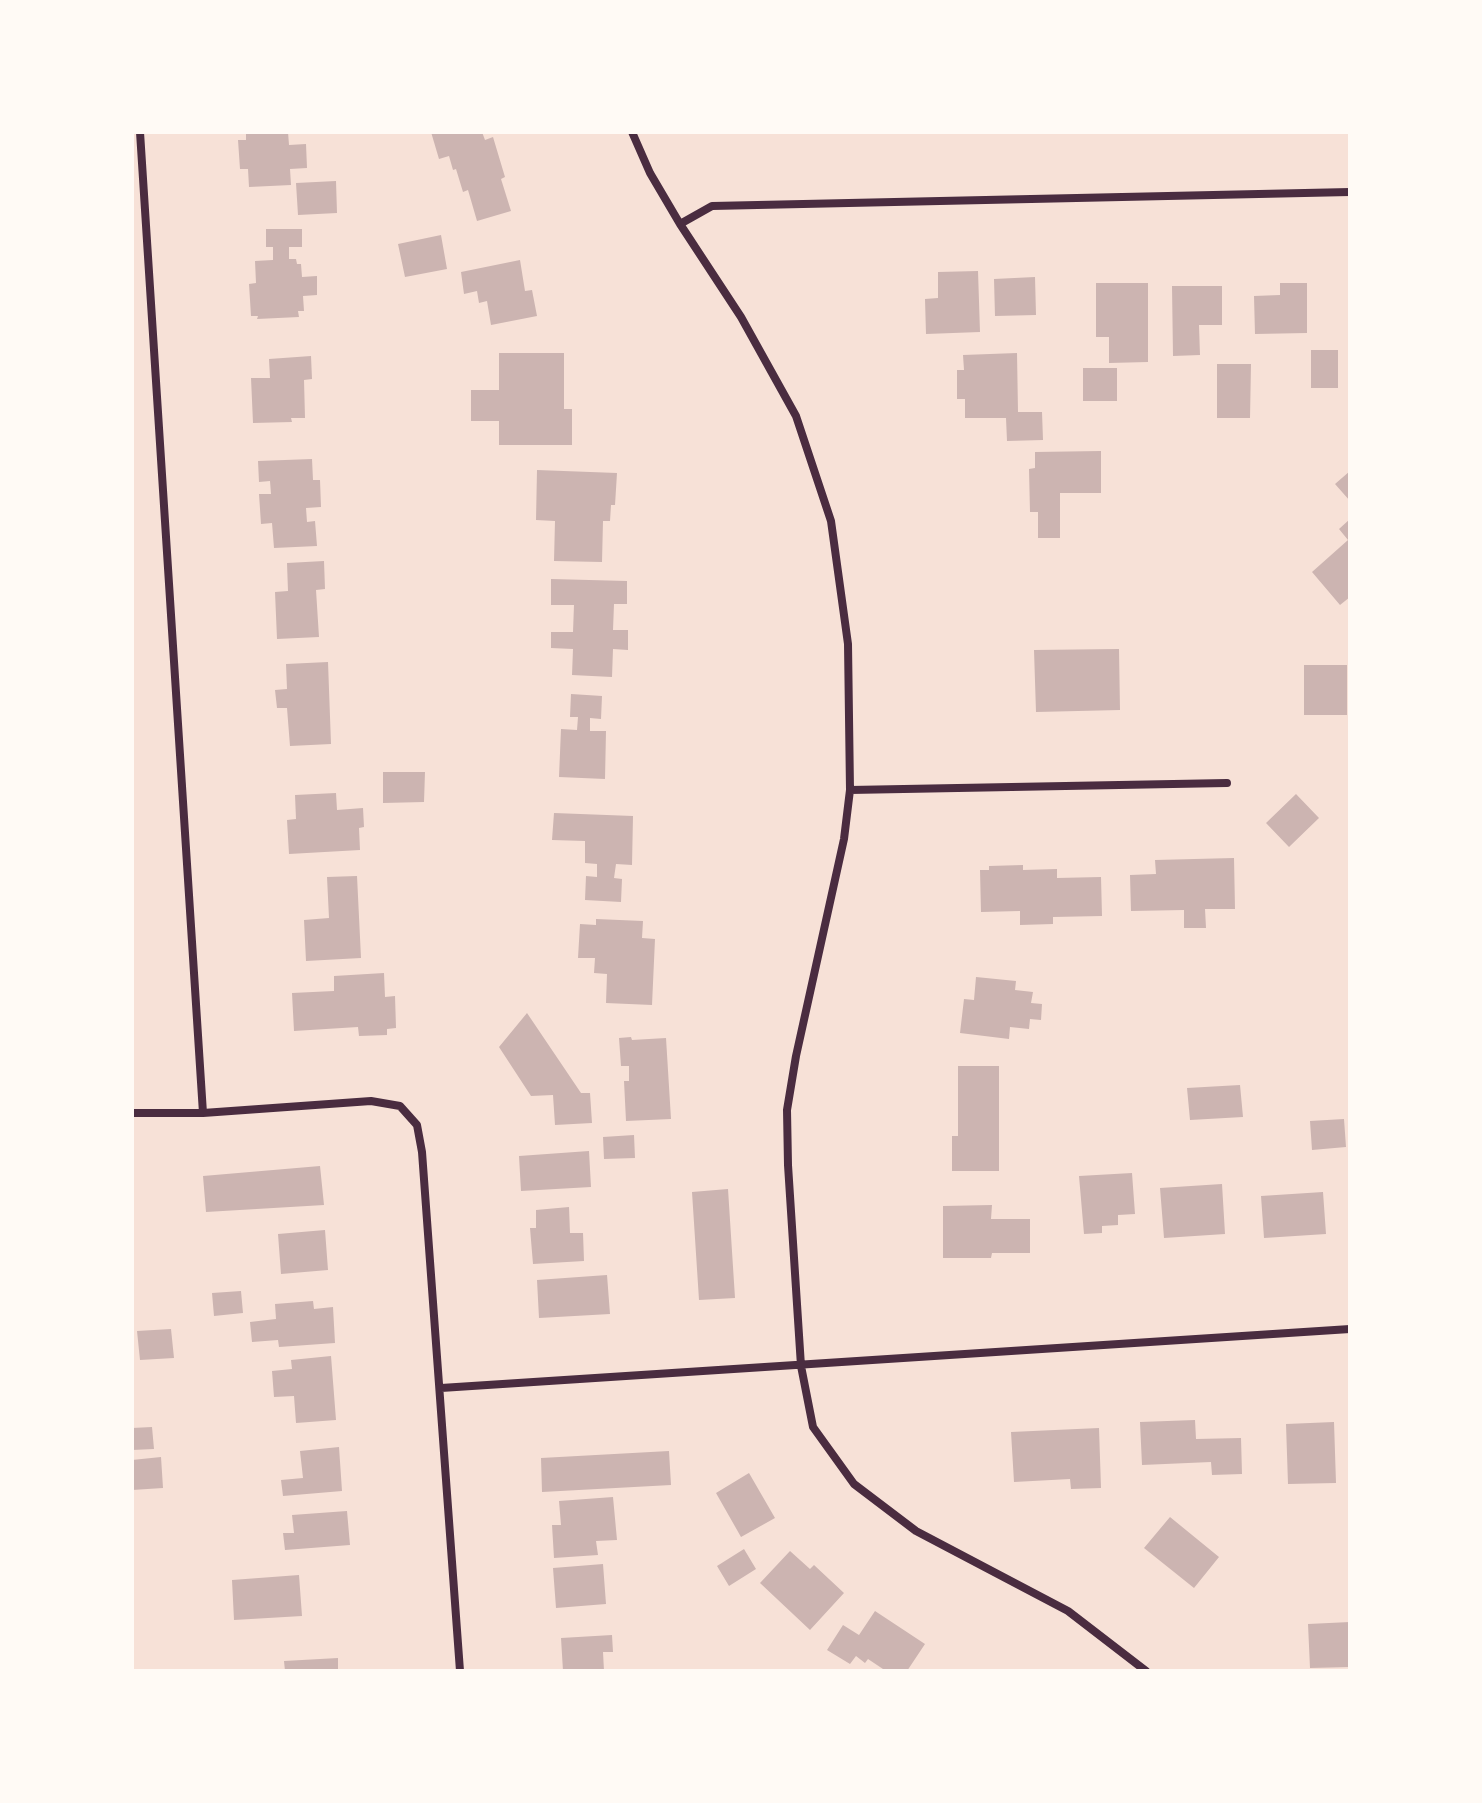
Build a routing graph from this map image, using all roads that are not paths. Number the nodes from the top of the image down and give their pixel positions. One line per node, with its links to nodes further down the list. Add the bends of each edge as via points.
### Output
1 (140, 132): 8 (street)
2 (632, 132): 4 (street)
3 (1350, 192): 4 (street, via 712,206)
4 (680, 224): 6 (street, via 741,317 796,416 831,521 848,644)
5 (1227, 783): 6 (street)
6 (850, 790): 10 (street, via 787,1110)
7 (132, 1113): 8 (street)
8 (203, 1113): 11 (street, via 371,1101 400,1106 417,1125)
9 (1350, 1329): 10 (street)
10 (801, 1366): 11 (street); 13 (street, via 813,1427 854,1484 916,1531 1068,1611)
11 (441, 1388): 12 (street)
12 (460, 1671)
13 (1146, 1671)

